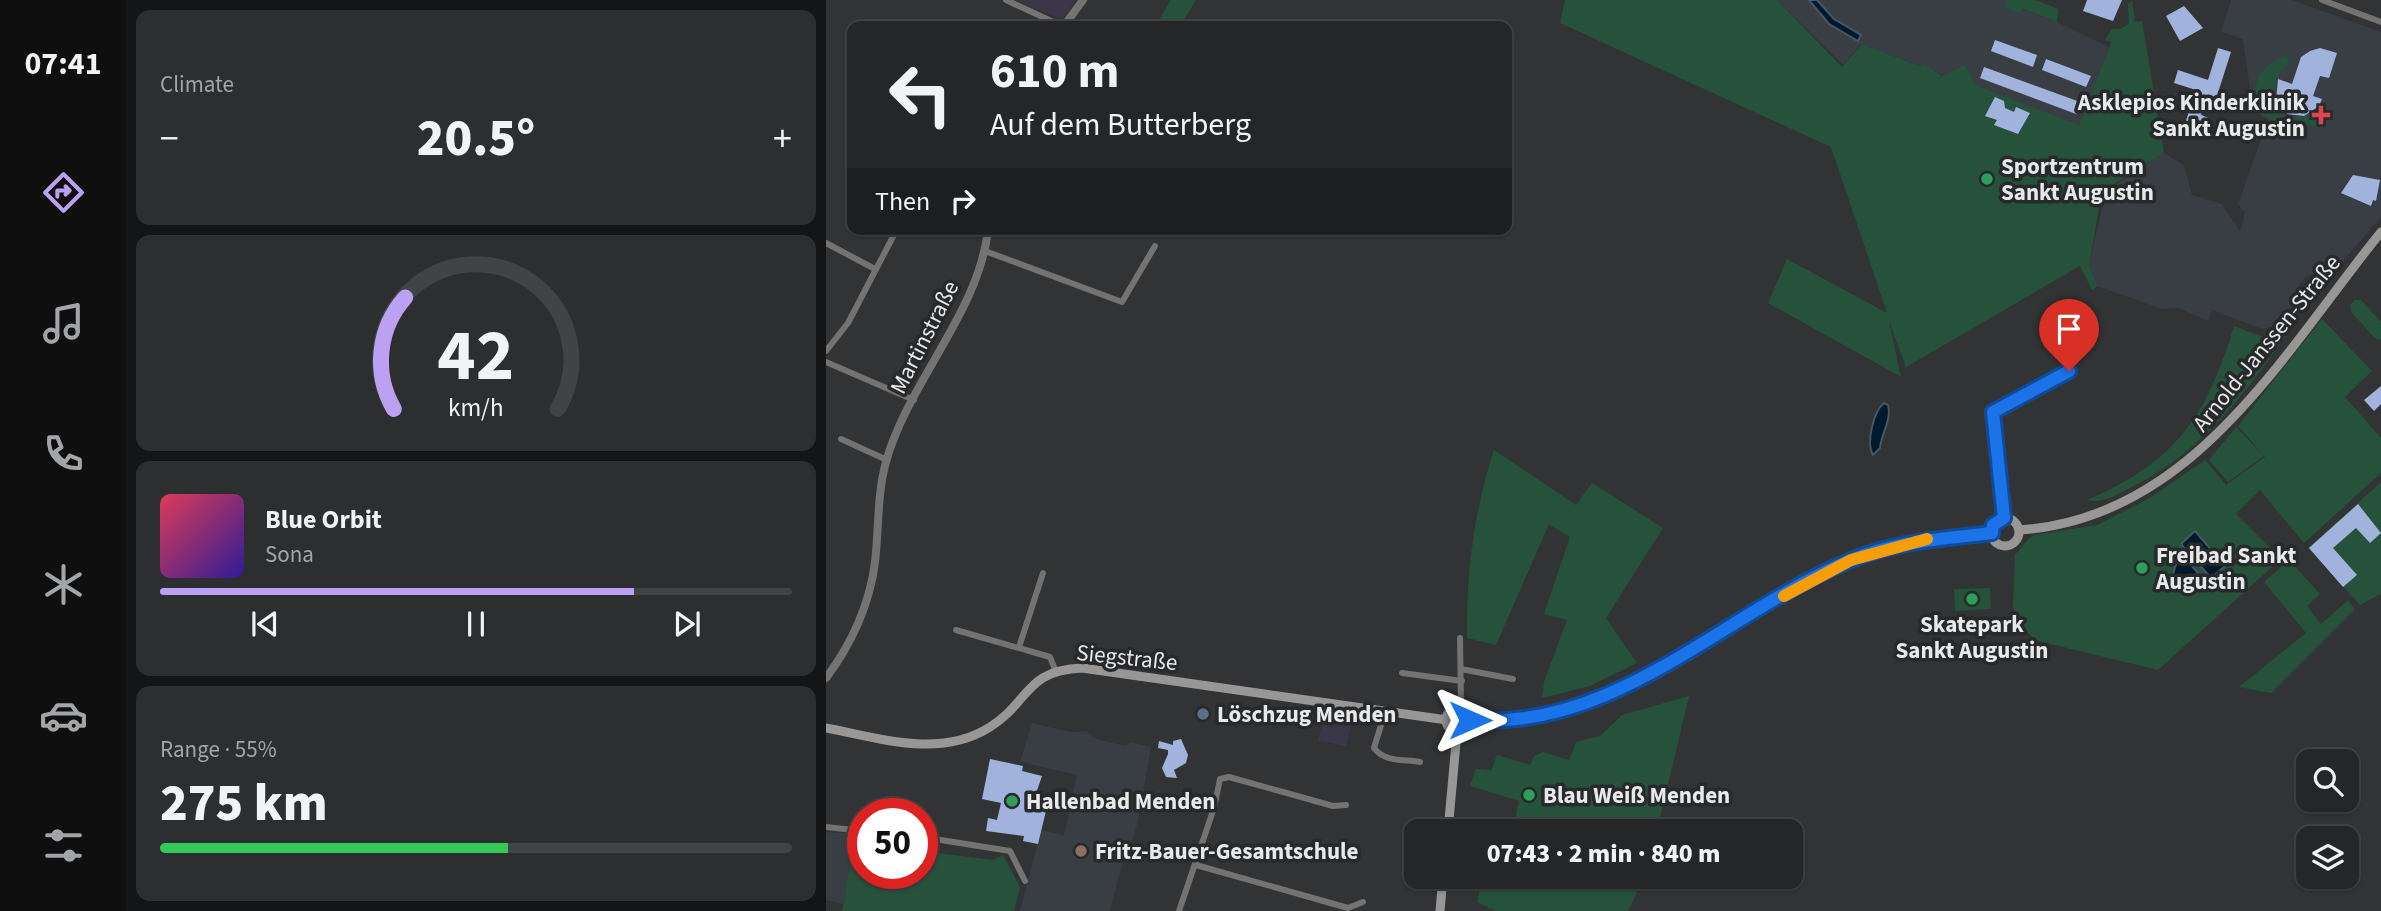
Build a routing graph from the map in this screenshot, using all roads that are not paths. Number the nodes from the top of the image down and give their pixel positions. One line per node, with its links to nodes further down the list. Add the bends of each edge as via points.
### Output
1 (1006, 0): 4 (street)
2 (1083, 0): 5 (street)
3 (2322, 0): 6 (street)
4 (1052, 21)
5 (1067, 21)
6 (2381, 22)
7 (2381, 232): 21 (main road, Arnold-Janssen-Straße, via 2235,418 2187,463 2093,514)
8 (894, 235): 13 (street)
9 (987, 235): 12 (street, Martinstraße)
10 (826, 243): 13 (street)
11 (1155, 246): 12 (street, via 1122,302)
12 (985, 251): 17 (street, Martinstraße)
13 (875, 270): 14 (street, via 848,323)
14 (826, 351)
15 (826, 362): 17 (street)
16 (2069, 371): 20 (street, via 1993,412)
17 (914, 400): 19 (street, Martinstraße)
18 (841, 439): 19 (street)
19 (887, 460): 30 (street, Martinstraße, via 867,600)
20 (2004, 518): 21 (main road); 22 (main road, via 1993,525)
21 (2019, 530): 22 (main road, via 2018,539 2006,546 1996,543)
22 (1992, 533): 36 (main road, via 1924,540 1851,560 1593,701 1539,716)
23 (1044, 573): 26 (street)
24 (956, 630): 26 (street)
25 (1460, 638): 27 (street)
26 (1019, 647): 28 (street, via 1050,657)
27 (1461, 669): 31 (street); 32 (street)
28 (1056, 672): 34 (main road, Siegstraße, via 1096,669); 37 (main road, Siegstraße, via 1030,686 996,723 964,738 908,744)
29 (1402, 673): 32 (street)
30 (826, 678)
31 (1513, 679)
32 (1462, 681): 33 (street)
33 (1461, 709): 35 (main road, via 1451,711); 36 (main road)
34 (1385, 712): 35 (main road, Siegstraße); 39 (street, via 1374,748 1405,763)
35 (1447, 720): 38 (main road)
36 (1470, 720): 38 (main road, via 1465,730)
37 (826, 728)
38 (1457, 732): 41 (main road)
39 (1420, 762)
40 (1346, 805): 45 (street, via 1333,806 1229,777 1220,779)
41 (1448, 819)
42 (826, 827): 43 (street)
43 (847, 829)
44 (938, 840): 46 (street, via 1010,851)
45 (1196, 864): 48 (street, via 1344,907 1358,907); 49 (street)
46 (1025, 881)
47 (1442, 889): 50 (main road)
48 (1363, 902)
49 (1179, 911)
50 (1440, 911)

